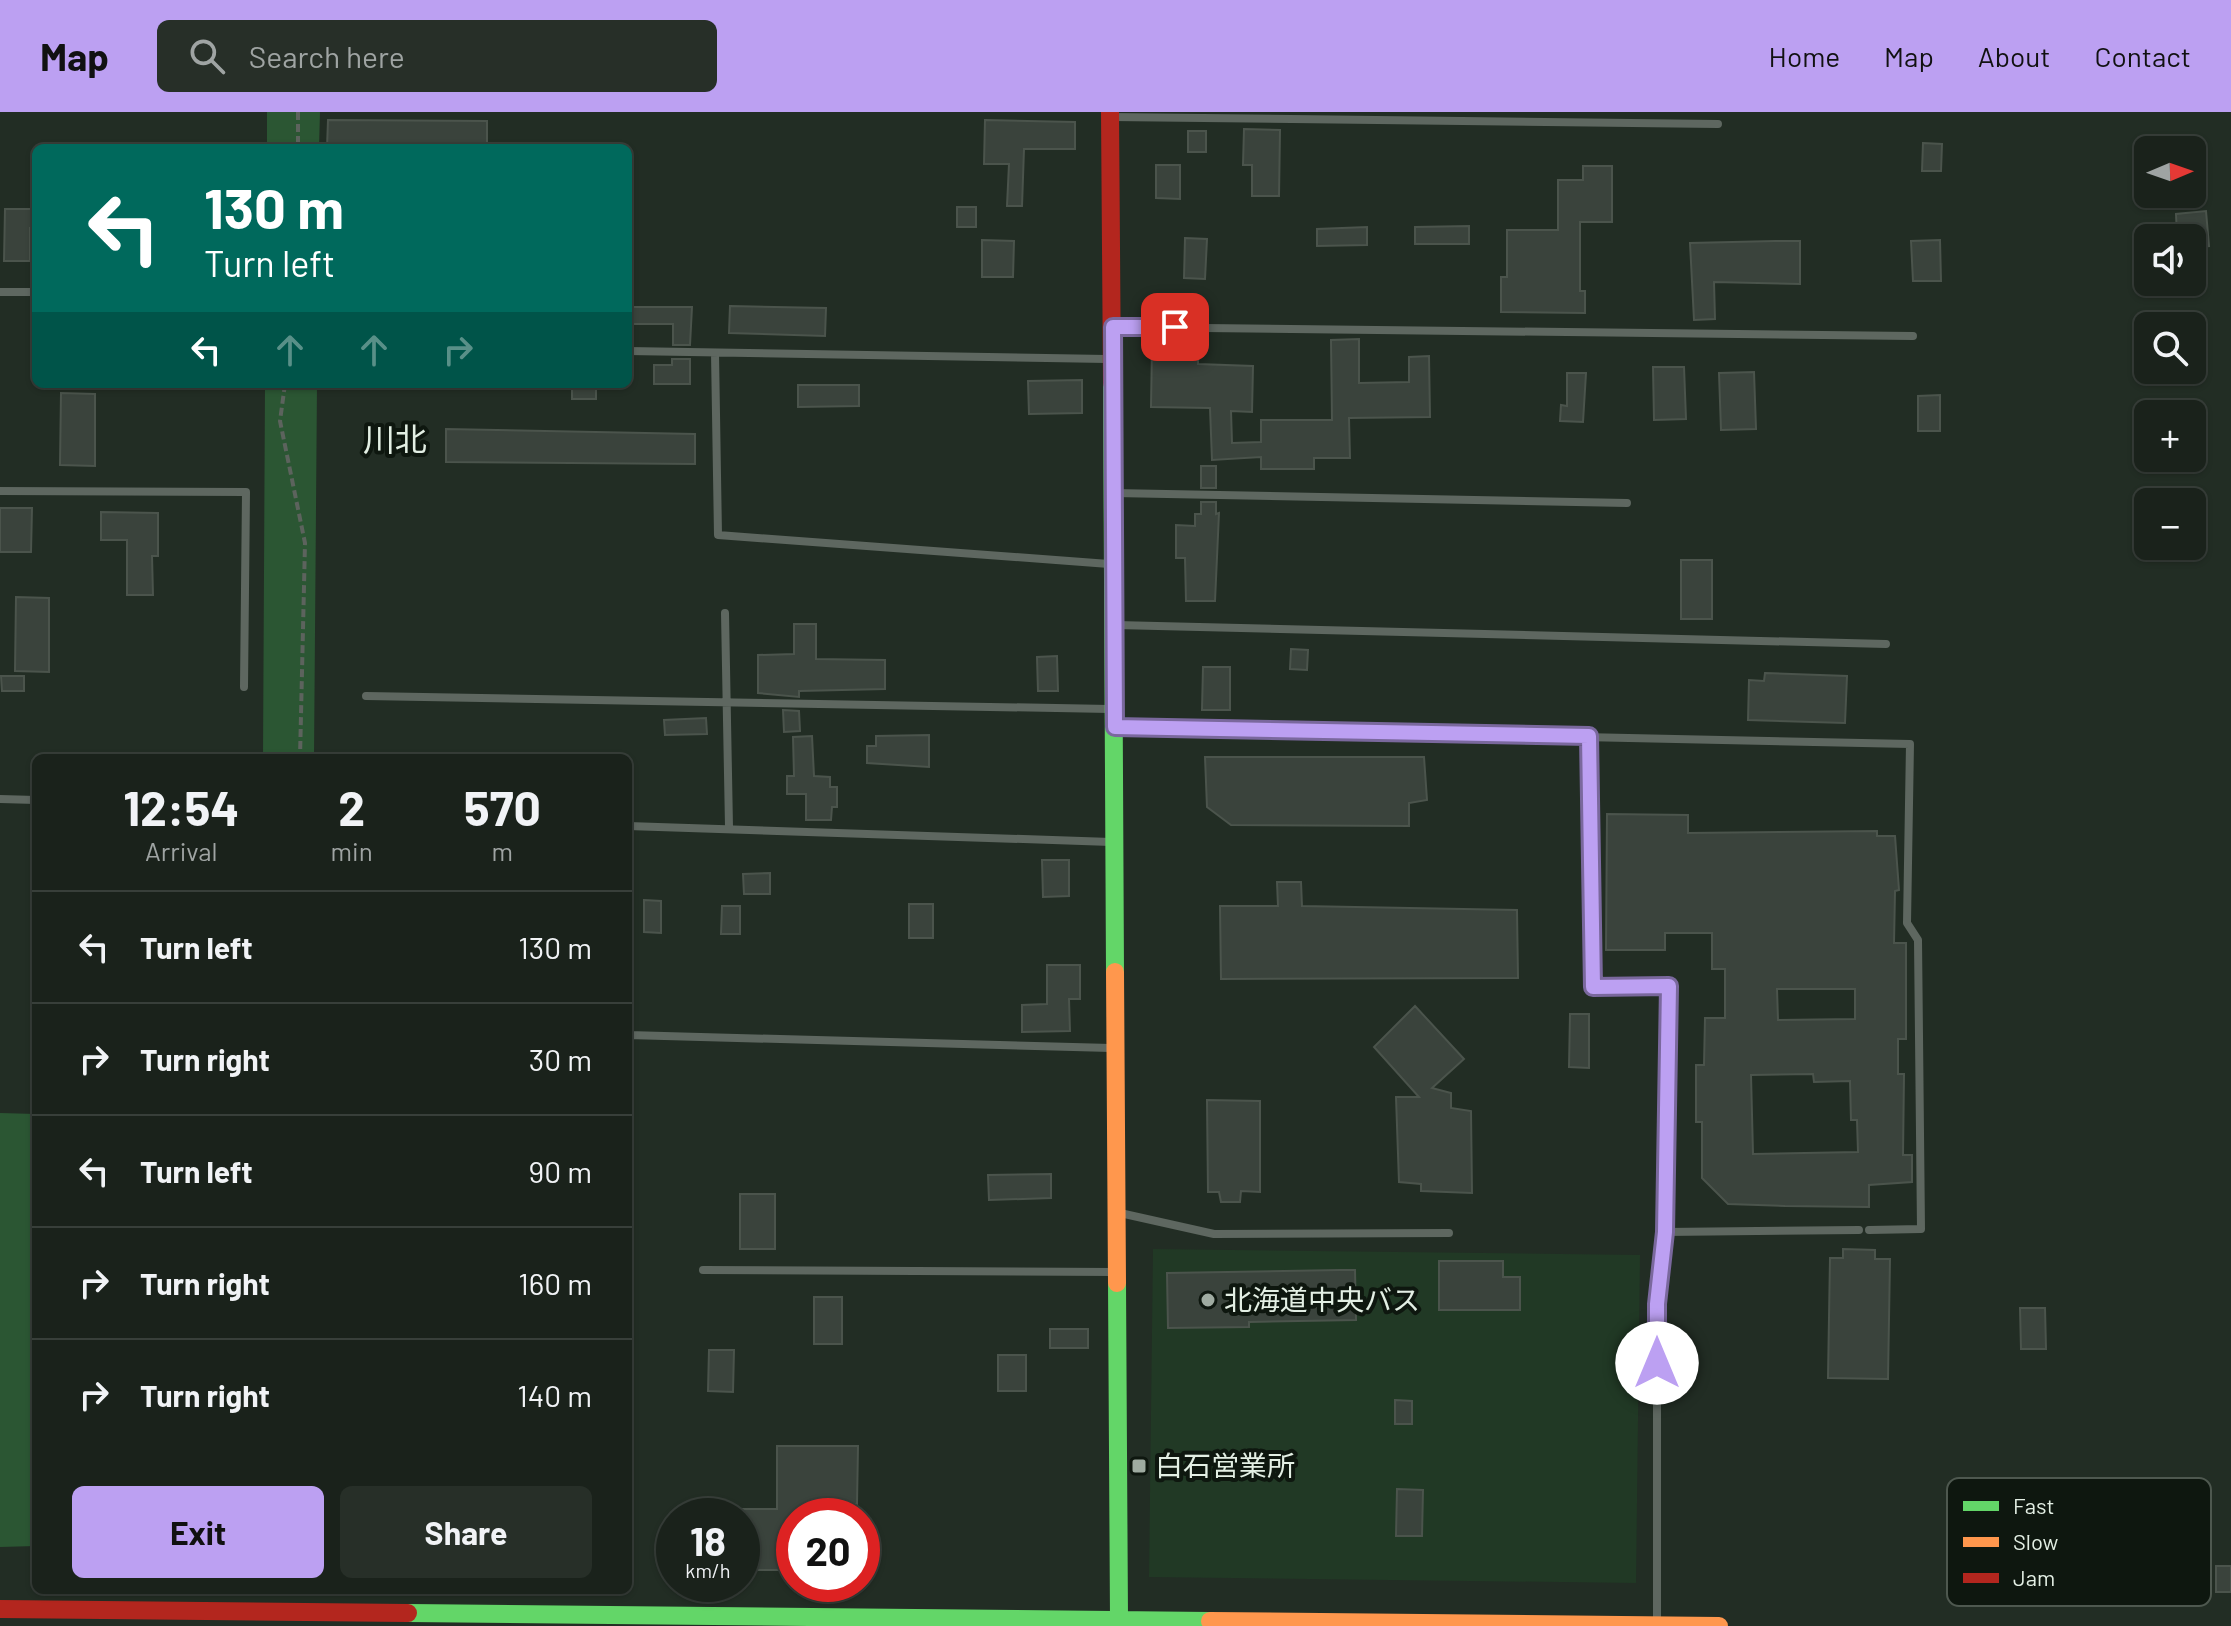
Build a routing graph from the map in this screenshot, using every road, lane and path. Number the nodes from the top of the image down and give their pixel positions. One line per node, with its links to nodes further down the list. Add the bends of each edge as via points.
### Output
1 (298, 112): 4 (path)
2 (1110, 115): 3 (lane); 7 (street)
3 (1718, 124)
4 (298, 144)
5 (0, 292): 6 (lane)
6 (32, 292)
7 (1113, 327): 8 (lane); 11 (street)
8 (1913, 336)
9 (632, 351): 10 (lane)
10 (715, 353): 11 (lane); 16 (lane, via 718,535)
11 (1113, 359): 14 (street)
12 (284, 388): 25 (path, via 280,421 305,543)
13 (0, 491): 20 (lane, via 246,492)
14 (1113, 493): 15 (lane); 16 (street)
15 (1627, 503)
16 (1114, 564): 18 (street)
17 (725, 613): 22 (lane)
18 (1115, 625): 19 (lane); 23 (street)
19 (1886, 644)
20 (244, 687)
21 (366, 696): 22 (lane)
22 (728, 700): 23 (lane); 29 (lane)
23 (1115, 718): 24 (lane); 30 (street)
24 (1589, 736): 34 (lane, via 1593,987 1669,986); 34 (lane, via 1910,744 1907,923 1918,940 1921,1229)
25 (300, 754)
26 (0, 799): 27 (lane)
27 (32, 800)
28 (632, 826): 29 (lane)
29 (729, 827): 30 (lane)
30 (1115, 842): 32 (street)
31 (632, 1036): 32 (lane)
32 (1116, 1049): 33 (street)
33 (1118, 1213): 35 (lane, via 1214,1234); 37 (street)
34 (1665, 1232): 46 (lane, via 1657,1304)
35 (1449, 1233)
36 (703, 1270): 37 (lane)
37 (1118, 1272): 39 (street)
38 (0, 1609): 40 (street, via 30,1615)
39 (1119, 1619): 42 (street); 43 (street)
40 (741, 1621): 41 (street)
41 (943, 1622): 42 (street)
42 (1081, 1622)
43 (1194, 1623): 44 (street)
44 (1327, 1624): 45 (street)
45 (1537, 1625): 46 (street)
46 (1657, 1626): 47 (street)
47 (1719, 1626)

